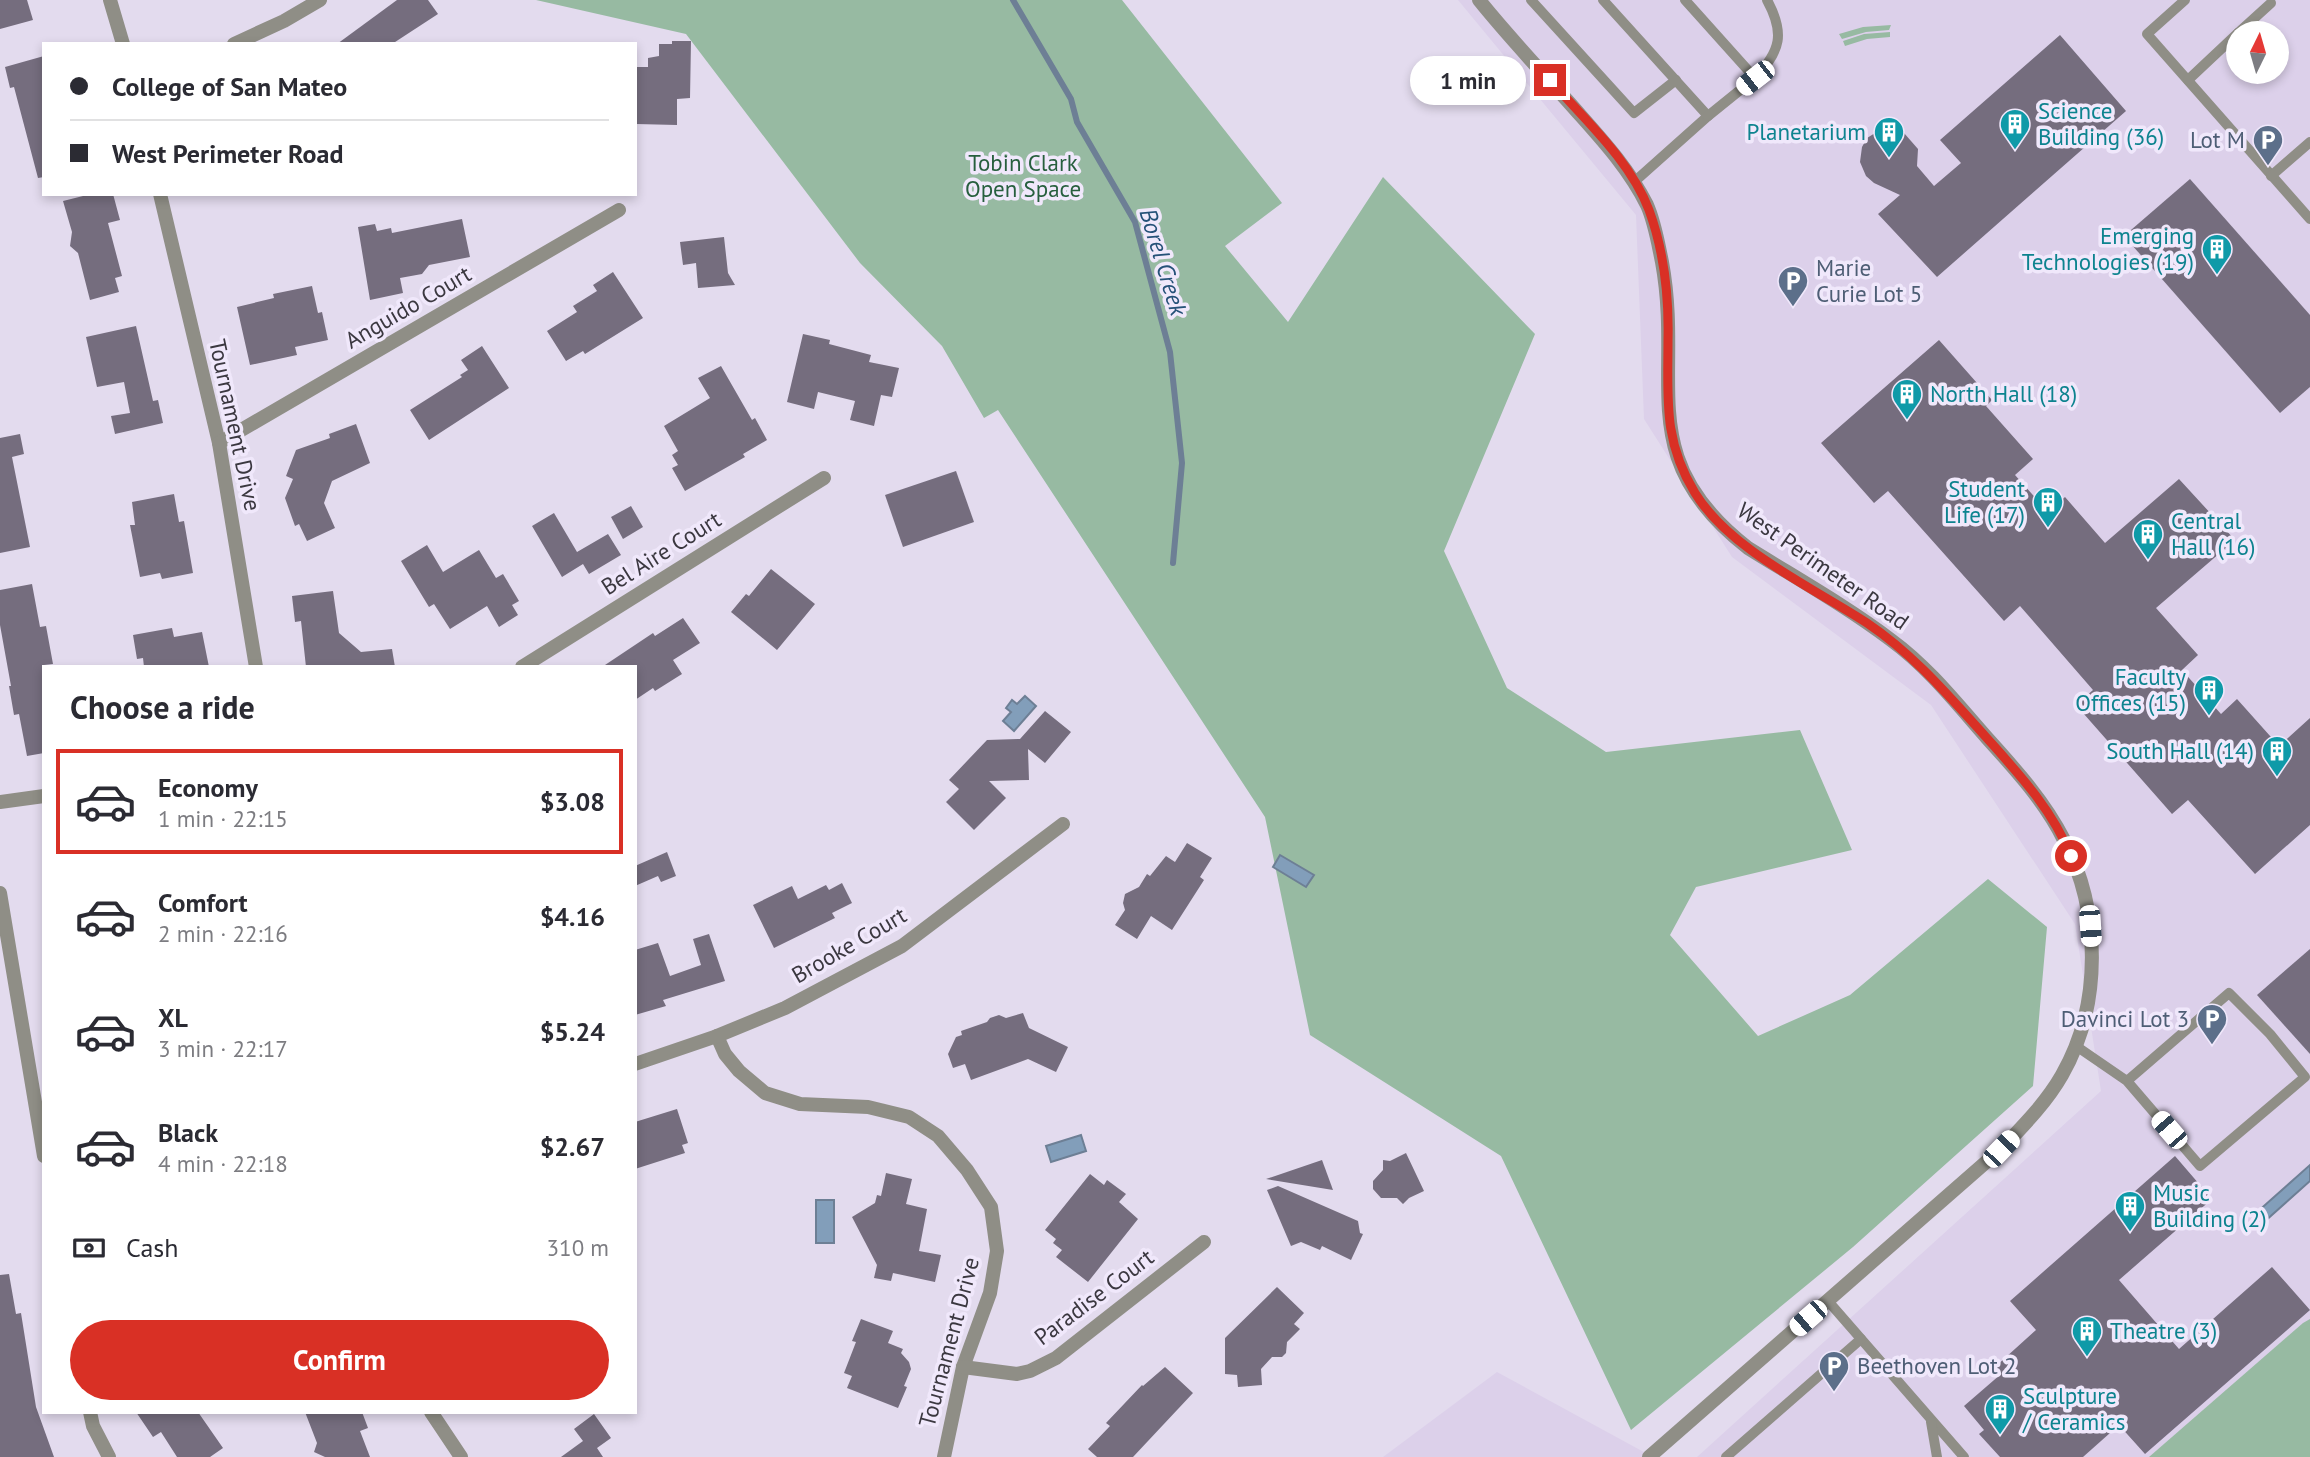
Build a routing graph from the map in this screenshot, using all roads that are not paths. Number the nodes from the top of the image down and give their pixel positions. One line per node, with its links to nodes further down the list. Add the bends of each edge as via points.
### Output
1 (110, 0): 11 (street)
2 (320, 0): 12 (street)
3 (1479, 0): 20 (street, West Perimeter Road)
4 (1531, 0): 15 (lane, via 1634,113)
5 (1603, 0): 15 (lane)
6 (1685, 0): 14 (lane)
7 (1768, 0): 14 (lane, via 1777,18 1778,42 1771,62)
8 (2185, 0): 16 (lane, via 2147,34)
9 (2272, 1): 10 (lane)
10 (2251, 21)
11 (122, 42)
12 (238, 42)
13 (2226, 44): 16 (lane)
14 (1755, 78): 17 (lane)
15 (1676, 80): 17 (lane)
16 (2188, 80): 19 (lane)
17 (1708, 116): 20 (lane)
18 (2310, 142): 19 (lane)
19 (2271, 176): 23 (lane)
20 (1634, 182): 33 (street, West Perimeter Road, via 1648,208 1664,275 1668,419 1679,464 1696,495 1727,531 1915,660 2049,813 2077,871 2090,926 2091,987)
21 (160, 196): 24 (street, Tournament Drive)
22 (619, 209): 24 (street, Anguido Court)
23 (2310, 219)
24 (219, 443): 26 (street, Tournament Drive)
25 (824, 478): 27 (street, Bel Aire Court)
26 (256, 665)
27 (525, 665)
28 (42, 796): 29 (street)
29 (0, 802)
30 (1062, 824): 32 (street, Brooke Court, via 902,946 785,1008)
31 (0, 893): 36 (street)
32 (717, 1036): 34 (street, Brooke Court); 40 (street, Tournament Drive, via 725,1055 765,1093 800,1104 868,1107 909,1117 938,1136 967,1170 990,1207 997,1251 990,1293)
33 (2076, 1046): 35 (lane); 38 (street, West Perimeter Road, via 2047,1099 2001,1149)
34 (637, 1063)
35 (2127, 1082): 35 (lane, via 2200,1166 2305,1077 2229,993)
36 (42, 1144)
37 (1204, 1242): 40 (street, Paradise Court, via 1056,1359 1017,1374)
38 (1828, 1301): 39 (lane); 47 (street, West Perimeter Road)
39 (1861, 1339): 43 (lane); 48 (lane)
40 (963, 1367): 46 (street, Tournament Drive)
41 (90, 1414): 44 (street)
42 (432, 1414): 45 (street)
43 (1931, 1420): 49 (lane); 50 (lane)
44 (109, 1457)
45 (461, 1457)
46 (944, 1457)
47 (1649, 1457)
48 (1726, 1457)
49 (1937, 1457)
50 (1964, 1457)

